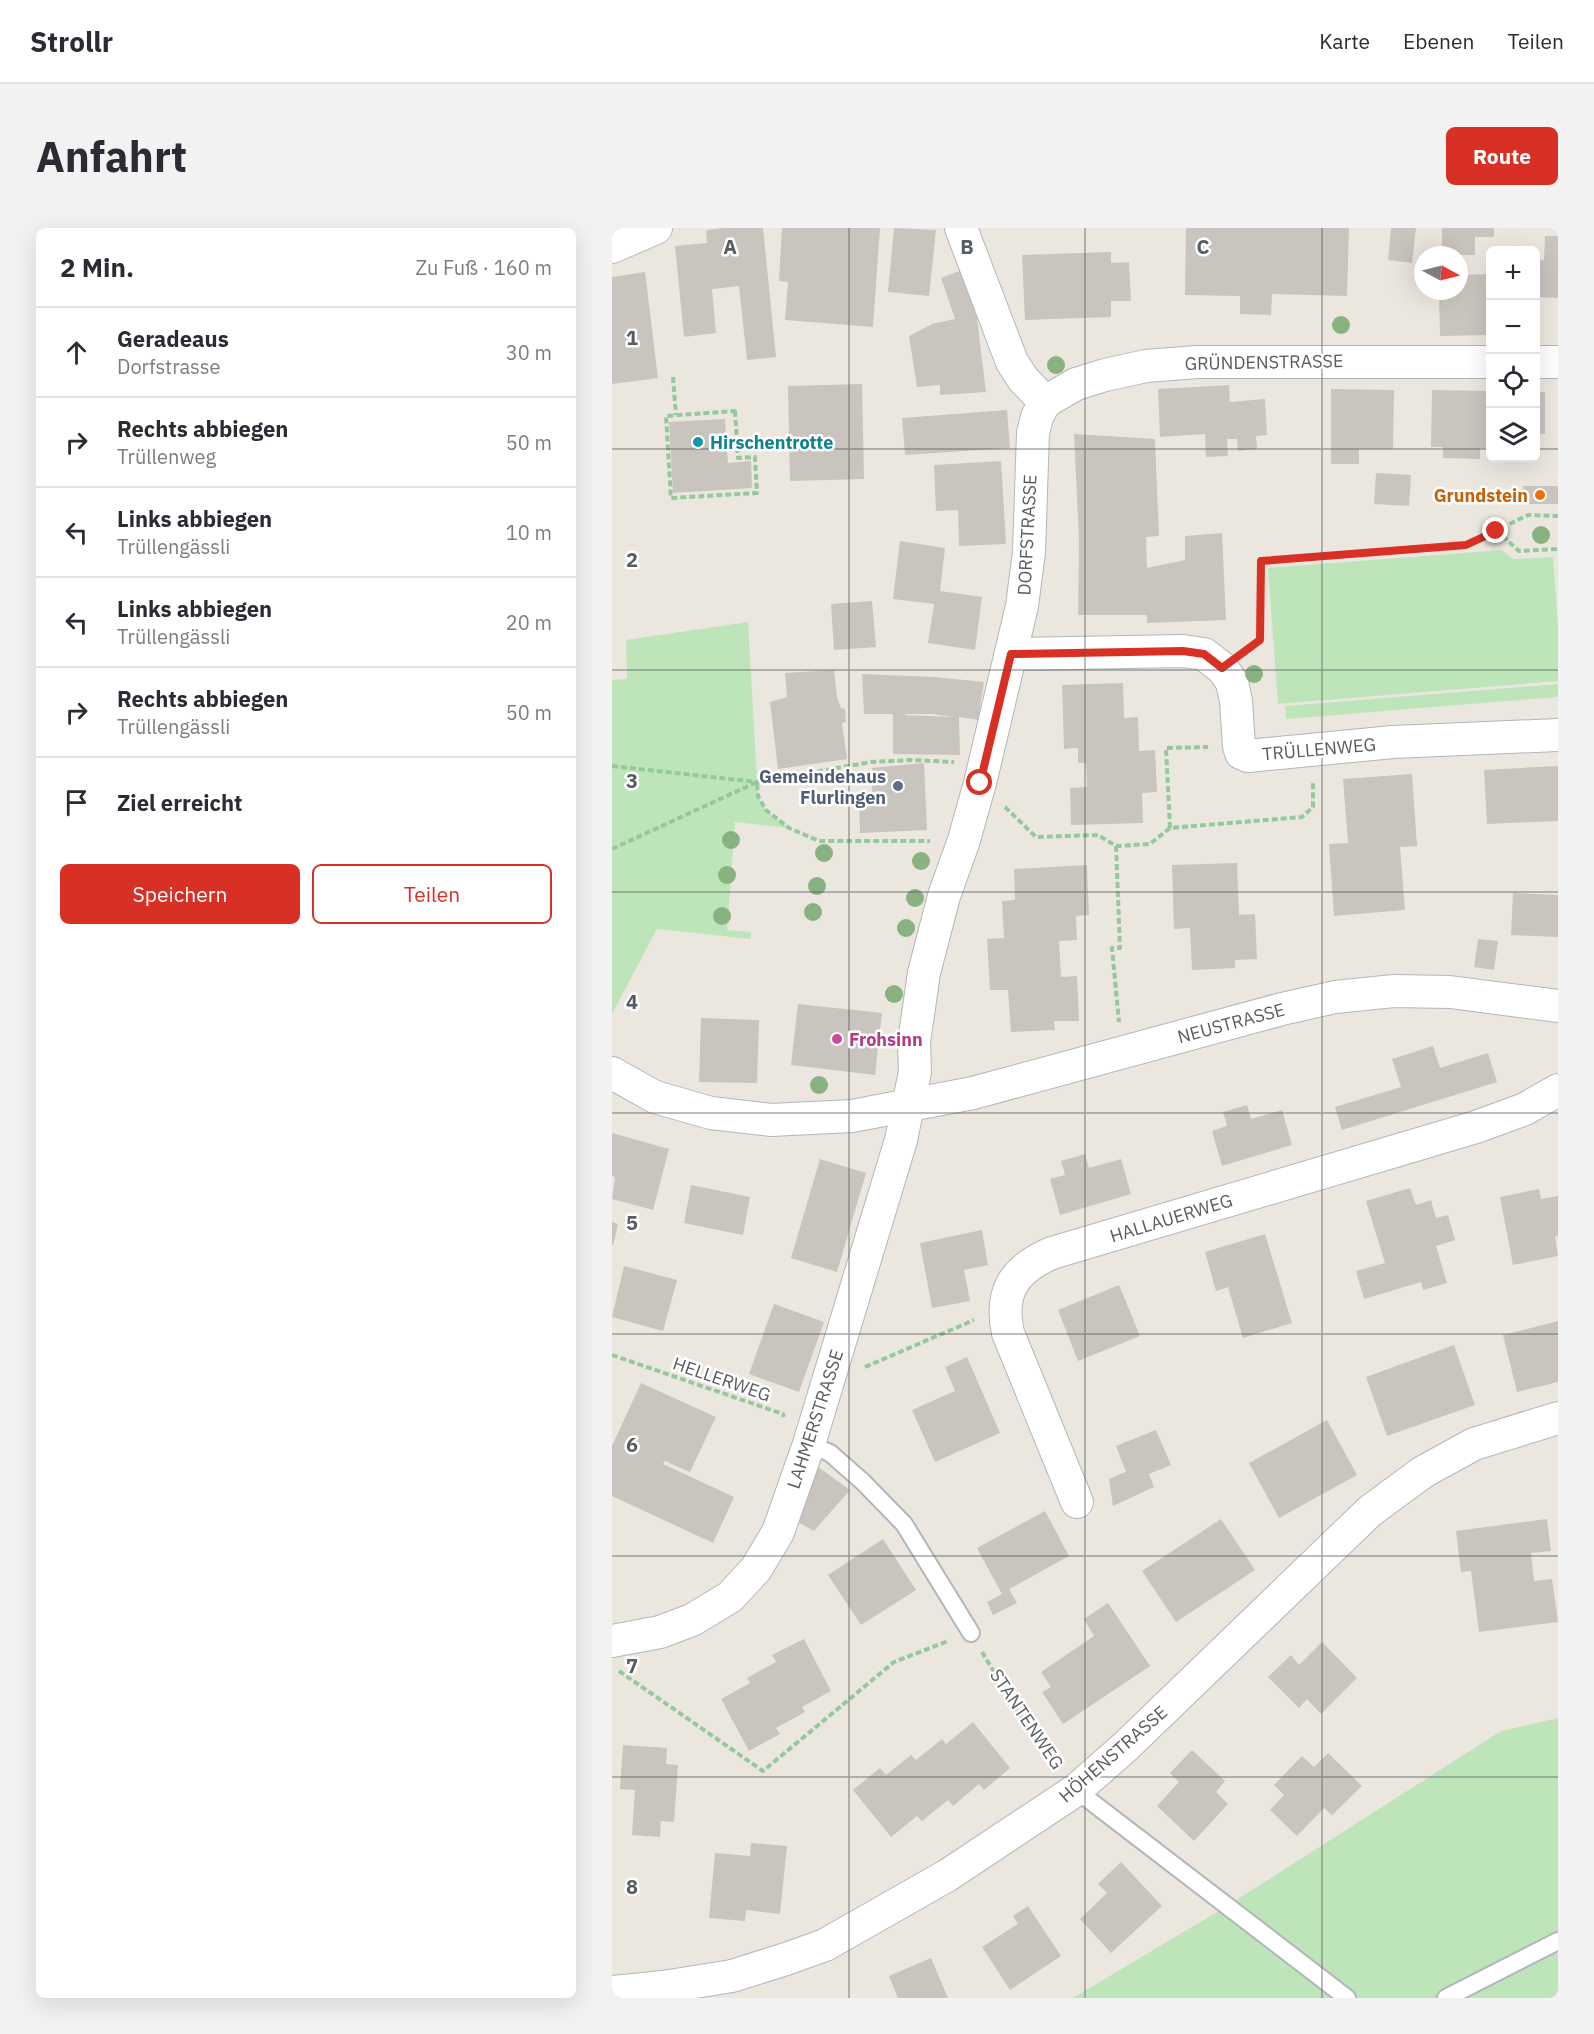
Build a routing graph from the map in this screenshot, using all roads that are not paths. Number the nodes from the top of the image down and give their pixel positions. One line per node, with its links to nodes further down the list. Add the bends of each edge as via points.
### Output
1 (656, 228): 3 (street)
2 (961, 228): 7 (street, via 1012,362)
3 (612, 248)
4 (1486, 362): 7 (street, GRÜNDENSTRASSE, via 1197,362 1146,366 1076,384)
5 (1540, 362): 6 (street)
6 (1558, 362)
7 (1045, 402): 8 (street, DORFSTRASSE, via 1033,433 1029,552)
8 (1011, 654): 9 (street, TRÜLLENWEG, via 1204,654 1232,682 1239,746 1241,753 1248,756 1393,742); 13 (street, DORFSTRASSE, via 964,840 944,896 924,973)
9 (1558, 735)
10 (1558, 1006): 13 (street, NEUSTRASSE, via 1450,992 1394,991 1335,997 973,1093)
11 (612, 1073): 13 (street, NEUSTRASSE, via 655,1097 711,1113 761,1119 852,1116)
12 (1558, 1090): 16 (street, HALLAUERWEG, via 1525,1109 1476,1127 1033,1261 1010,1289 1005,1307 1008,1333)
13 (910, 1105): 15 (street, LAHMERSTRASSE)
14 (1558, 1418): 19 (street, HÖHENSTRASSE, via 1474,1444 1423,1473 1370,1511)
15 (809, 1444): 17 (lane, via 830,1453 904,1524); 18 (street, LAHMERSTRASSE, via 778,1532 756,1569 730,1597 692,1620 660,1632)
16 (1077, 1502)
17 (971, 1633)
18 (612, 1641)
19 (1076, 1790): 21 (street, HÖHENSTRASSE, via 948,1875 825,1945 732,1976); 22 (lane)
20 (1558, 1941): 23 (lane)
21 (612, 1992)
22 (1347, 1998)
23 (1446, 1998)

